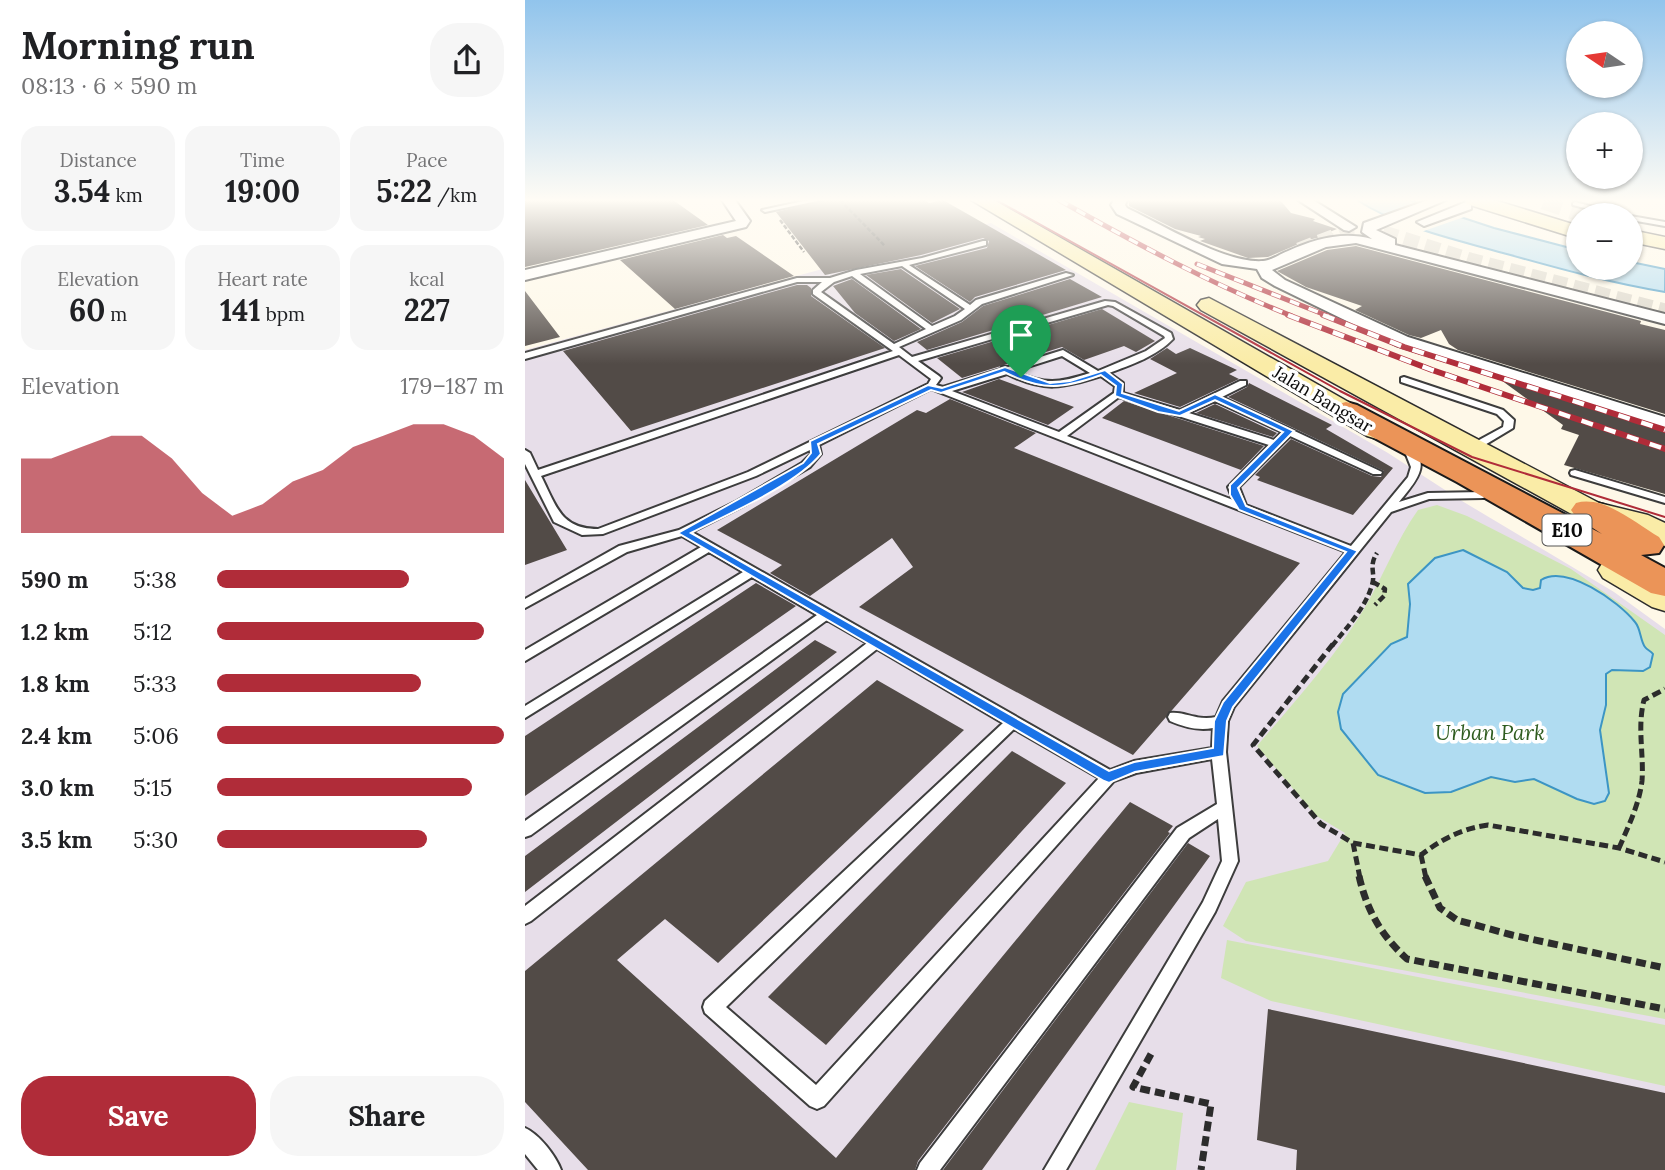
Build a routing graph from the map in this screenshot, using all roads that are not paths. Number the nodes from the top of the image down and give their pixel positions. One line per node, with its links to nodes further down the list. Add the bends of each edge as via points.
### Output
1 (611, 255): 11 (street)
2 (939, 255): 8 (lane)
3 (1075, 255): 27 (main road, Jalan Bangsar)
4 (1107, 255): 37 (main road, Jalan Bangsar)
5 (1214, 255): 9 (street)
6 (1294, 255): 29 (street, via 1264,268 1267,275 1402,341)
7 (1422, 255): 15 (street)
8 (903, 264): 10 (lane); 14 (lane)
9 (1259, 265)
10 (855, 274): 13 (lane); 16 (lane)
11 (525, 275)
12 (1069, 275): 14 (lane)
13 (833, 280): 17 (lane, via 816,292); 18 (lane, via 797,280)
14 (969, 308): 16 (lane)
15 (1665, 319)
16 (932, 330): 17 (lane)
17 (896, 350): 19 (lane); 39 (lane)
18 (525, 356)
19 (911, 360): 21 (lane, via 1108,303 1168,335 1167,342); 24 (lane, via 936,378)
20 (1005, 369): 21 (lane, via 1050,385); 21 (lane, via 1063,353); 24 (lane)
21 (1099, 373): 25 (lane, via 1120,385)
22 (1404, 380): 37 (lane, via 1491,409 1509,420 1509,428)
23 (1243, 383): 26 (lane)
24 (936, 388): 31 (lane); 32 (lane)
25 (1118, 394): 28 (lane); 31 (lane)
26 (1215, 397): 28 (lane); 30 (lane)
27 (1346, 411): 34 (main road, Jalan Bangsar); 37 (highway, E10)
28 (1180, 414): 33 (lane)
29 (1665, 423)
30 (1289, 431): 33 (lane); 36 (lane)
31 (1059, 437): 41 (lane)
32 (813, 443): 39 (lane, via 752,474 599,532 582,532 558,520); 44 (lane, via 816,454 806,465)
33 (1275, 444): 41 (lane, via 1233,487)
34 (1410, 452): 37 (main road, Jalan Bangsar); 43 (lane, via 1415,473)
35 (525, 453): 39 (lane)
36 (1377, 472)
37 (1475, 472): 42 (main road, Jalan Bangsar); 43 (lane); 49 (highway, E10); 50 (main road, Jalan Bangsar)
38 (1576, 472): 40 (lane)
39 (536, 474)
40 (1665, 500)
41 (1242, 508): 47 (lane)
42 (1588, 510): 45 (highway, E10)
43 (1384, 513): 47 (lane)
44 (683, 533): 46 (lane); 51 (lane, via 623,549)
45 (1655, 537)
46 (709, 547): 48 (lane); 54 (lane)
47 (1353, 551): 57 (lane, via 1228,705)
48 (751, 572): 52 (lane); 55 (lane)
49 (1665, 584)
50 (1665, 599)
51 (525, 604)
52 (826, 615): 53 (lane); 62 (lane)
53 (876, 643): 58 (lane); 63 (lane)
54 (525, 656)
55 (525, 713)
56 (1175, 717): 57 (lane, via 1207,726)
57 (1220, 721): 59 (lane)
58 (1013, 722): 60 (lane); 60 (lane, via 712,1007 817,1099)
59 (1219, 752): 60 (lane, via 1134,767); 61 (lane)
60 (1109, 777)
61 (1226, 807): 66 (lane, via 1183,833); 67 (lane, via 1230,862 1209,907)
62 (525, 830)
63 (525, 916)
64 (525, 1138): 65 (lane)
65 (551, 1170)
66 (927, 1170)
67 (1054, 1170)

